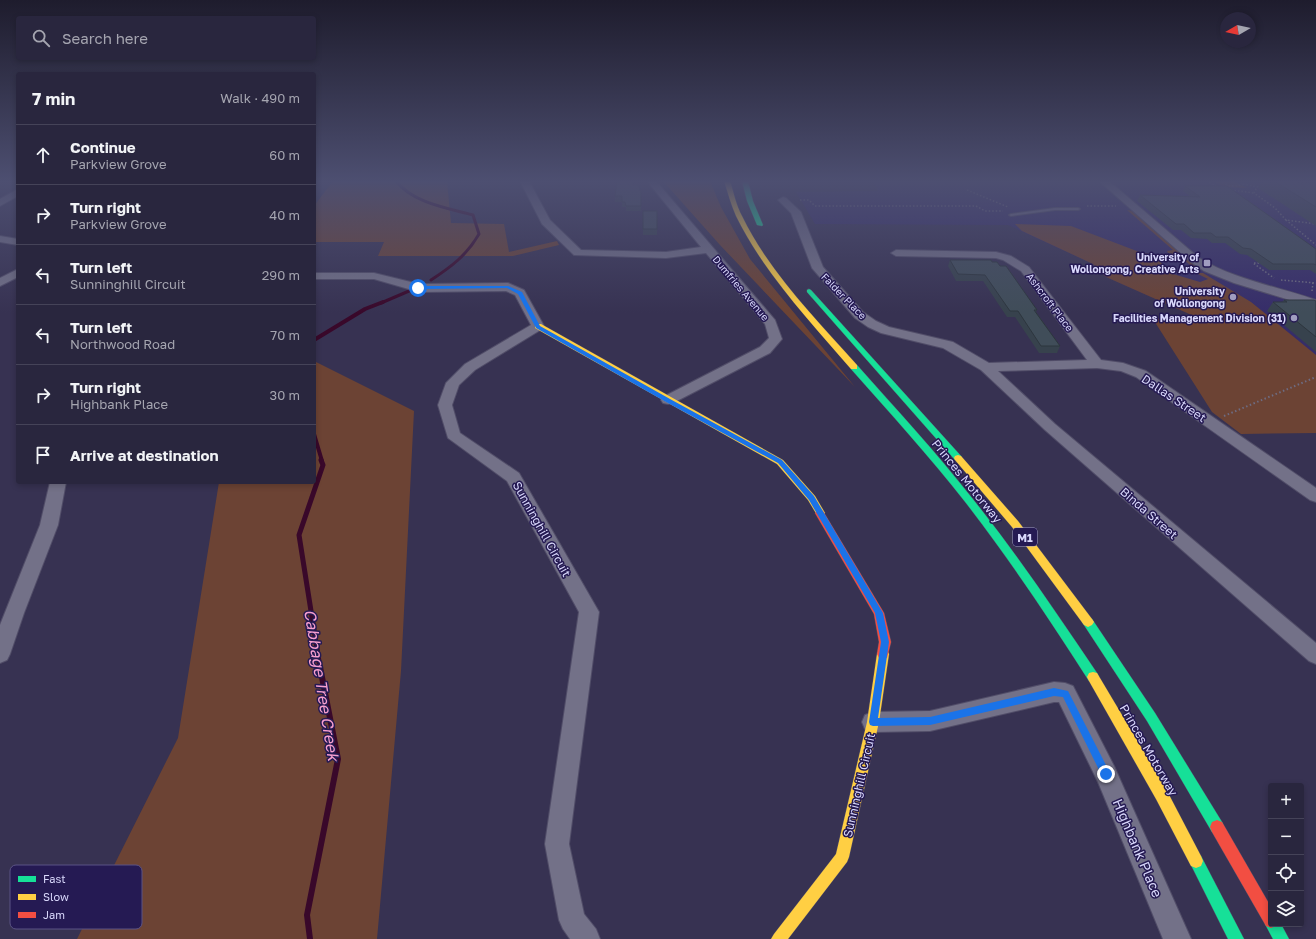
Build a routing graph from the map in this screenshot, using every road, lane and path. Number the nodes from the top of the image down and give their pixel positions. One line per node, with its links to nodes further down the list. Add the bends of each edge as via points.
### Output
1 (549, 225): 14 (street, via 578,253 666,255)
2 (688, 225): 14 (street, Dumfries Avenue)
3 (745, 225): 39 (main road, Princes Motorway / M1, via 766,260 788,289 983,518 1046,606 1101,690 1162,794)
4 (761, 225): 8 (main road)
5 (801, 225): 25 (street, Falder Place, via 818,268 859,315 885,330 948,345)
6 (1154, 225): 22 (street, via 1205,267 1230,278)
7 (1292, 225): 10 (path)
8 (765, 234)
9 (1301, 237): 10 (path)
10 (1306, 237): 13 (path)
11 (0, 239): 12 (street)
12 (16, 242)
13 (1316, 245)
14 (708, 249): 27 (street, Dumfries Avenue, via 771,323 776,339 765,350)
15 (896, 253): 24 (street, Ashcroft Place, via 985,254 1007,258 1025,269)
16 (1259, 263): 21 (path, via 1253,263 1276,280)
17 (16, 273): 20 (street)
18 (316, 276): 23 (street, via 374,276 418,288 508,287 520,293)
19 (801, 282): 34 (main road, Princes Motorway / M1, via 1010,518 1067,592 1105,645 1158,730)
20 (0, 283)
21 (1316, 283)
22 (1316, 304)
23 (538, 326): 27 (main road, Sunninghill Circuit); 36 (street, Sunninghill Circuit, via 470,367 453,383 445,405 453,435 514,477 588,612 557,844 572,920)
24 (1097, 364): 25 (street, Dallas Street); 30 (street, Dallas Street, via 1123,367 1141,374)
25 (986, 367): 32 (street, Binda Street, via 1050,427)
26 (1316, 377): 28 (path)
27 (668, 400): 33 (main road, Sunninghill Circuit, via 780,462 812,498 879,613 885,642)
28 (1220, 418)
29 (58, 484): 31 (street, via 49,525)
30 (1316, 496)
31 (0, 654)
32 (1316, 655)
33 (873, 722): 37 (main road, Sunninghill Circuit, via 842,857); 38 (street, Highbank Place, via 930,721 1054,692 1065,693 1106,774)
34 (1268, 915)
35 (1275, 927): 40 (main road)
36 (586, 939)
37 (779, 939)
38 (1177, 939)
39 (1236, 939)
40 (1281, 939)

